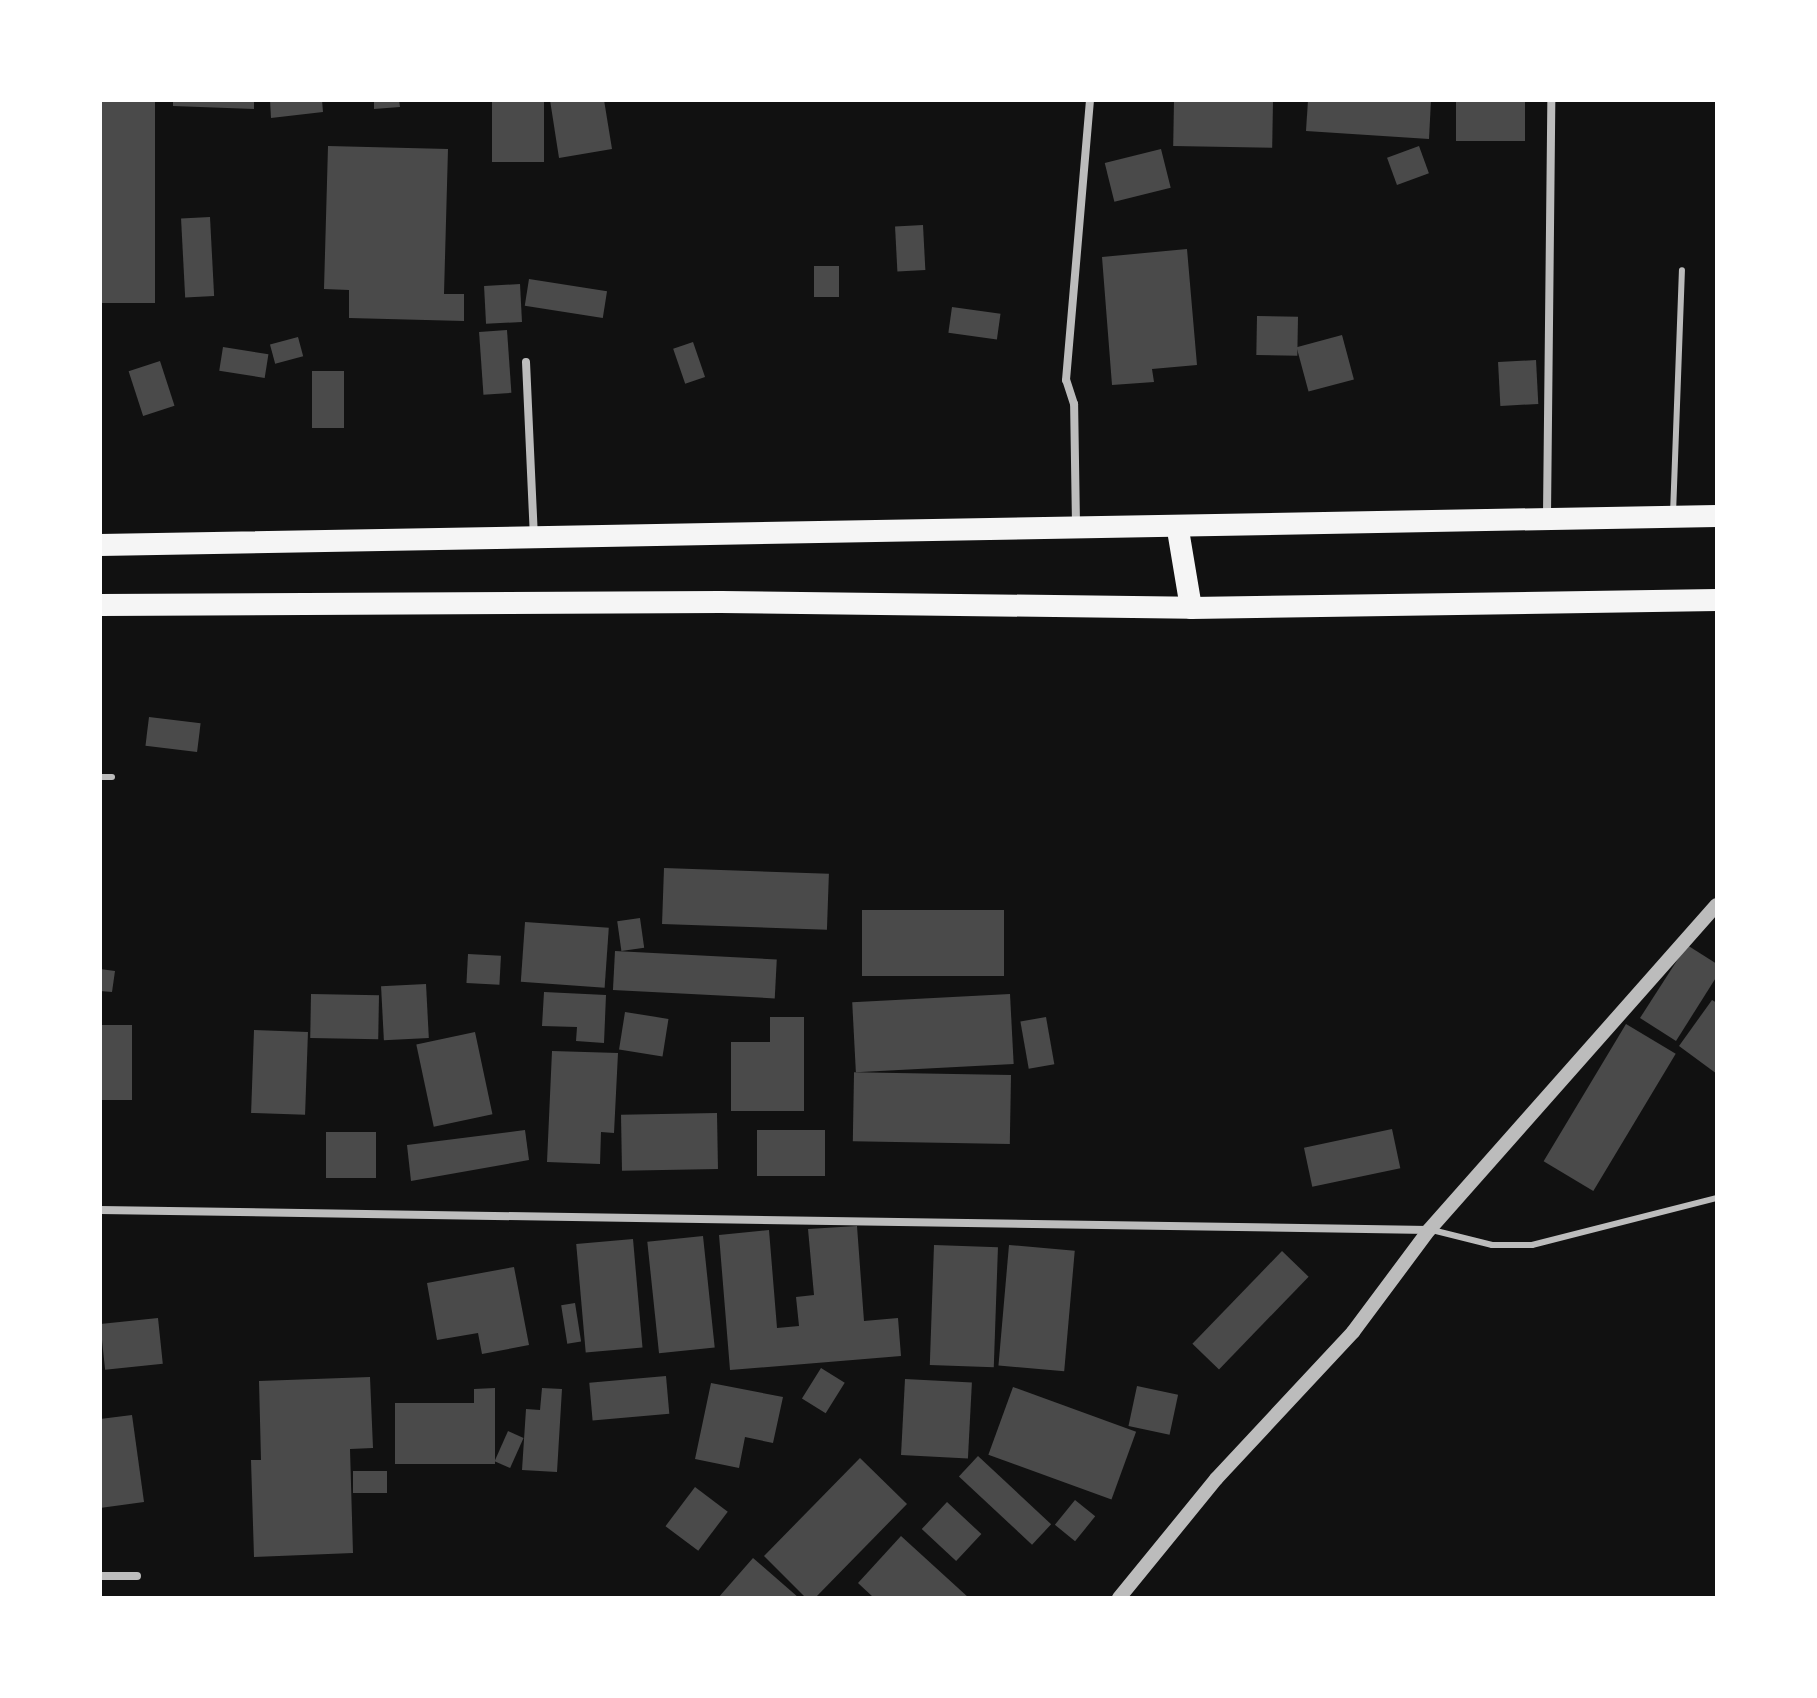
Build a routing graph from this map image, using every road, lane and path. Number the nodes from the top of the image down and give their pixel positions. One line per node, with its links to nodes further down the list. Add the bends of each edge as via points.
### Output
1 (1090, 100): 9 (street, via 1066,380 1074,404)
2 (1551, 100): 5 (street)
3 (1682, 270): 6 (lane)
4 (526, 362): 10 (street)
5 (1547, 515): 6 (highway); 8 (highway)
6 (1673, 516): 7 (highway)
7 (1717, 516)
8 (1178, 530): 9 (highway); 14 (highway)
9 (1076, 531): 10 (highway)
10 (534, 538): 11 (highway)
11 (100, 545)
12 (1717, 600): 14 (highway)
13 (100, 605): 14 (highway, via 721,602)
14 (1191, 608)
15 (100, 777): 16 (lane)
16 (112, 777)
17 (1717, 905): 20 (street)
18 (1717, 1198): 20 (lane, via 1532,1245 1492,1245)
19 (100, 1210): 20 (street)
20 (1429, 1230): 23 (street, via 1353,1332 1216,1479)
21 (100, 1576): 22 (street)
22 (137, 1576)
23 (1119, 1598)

